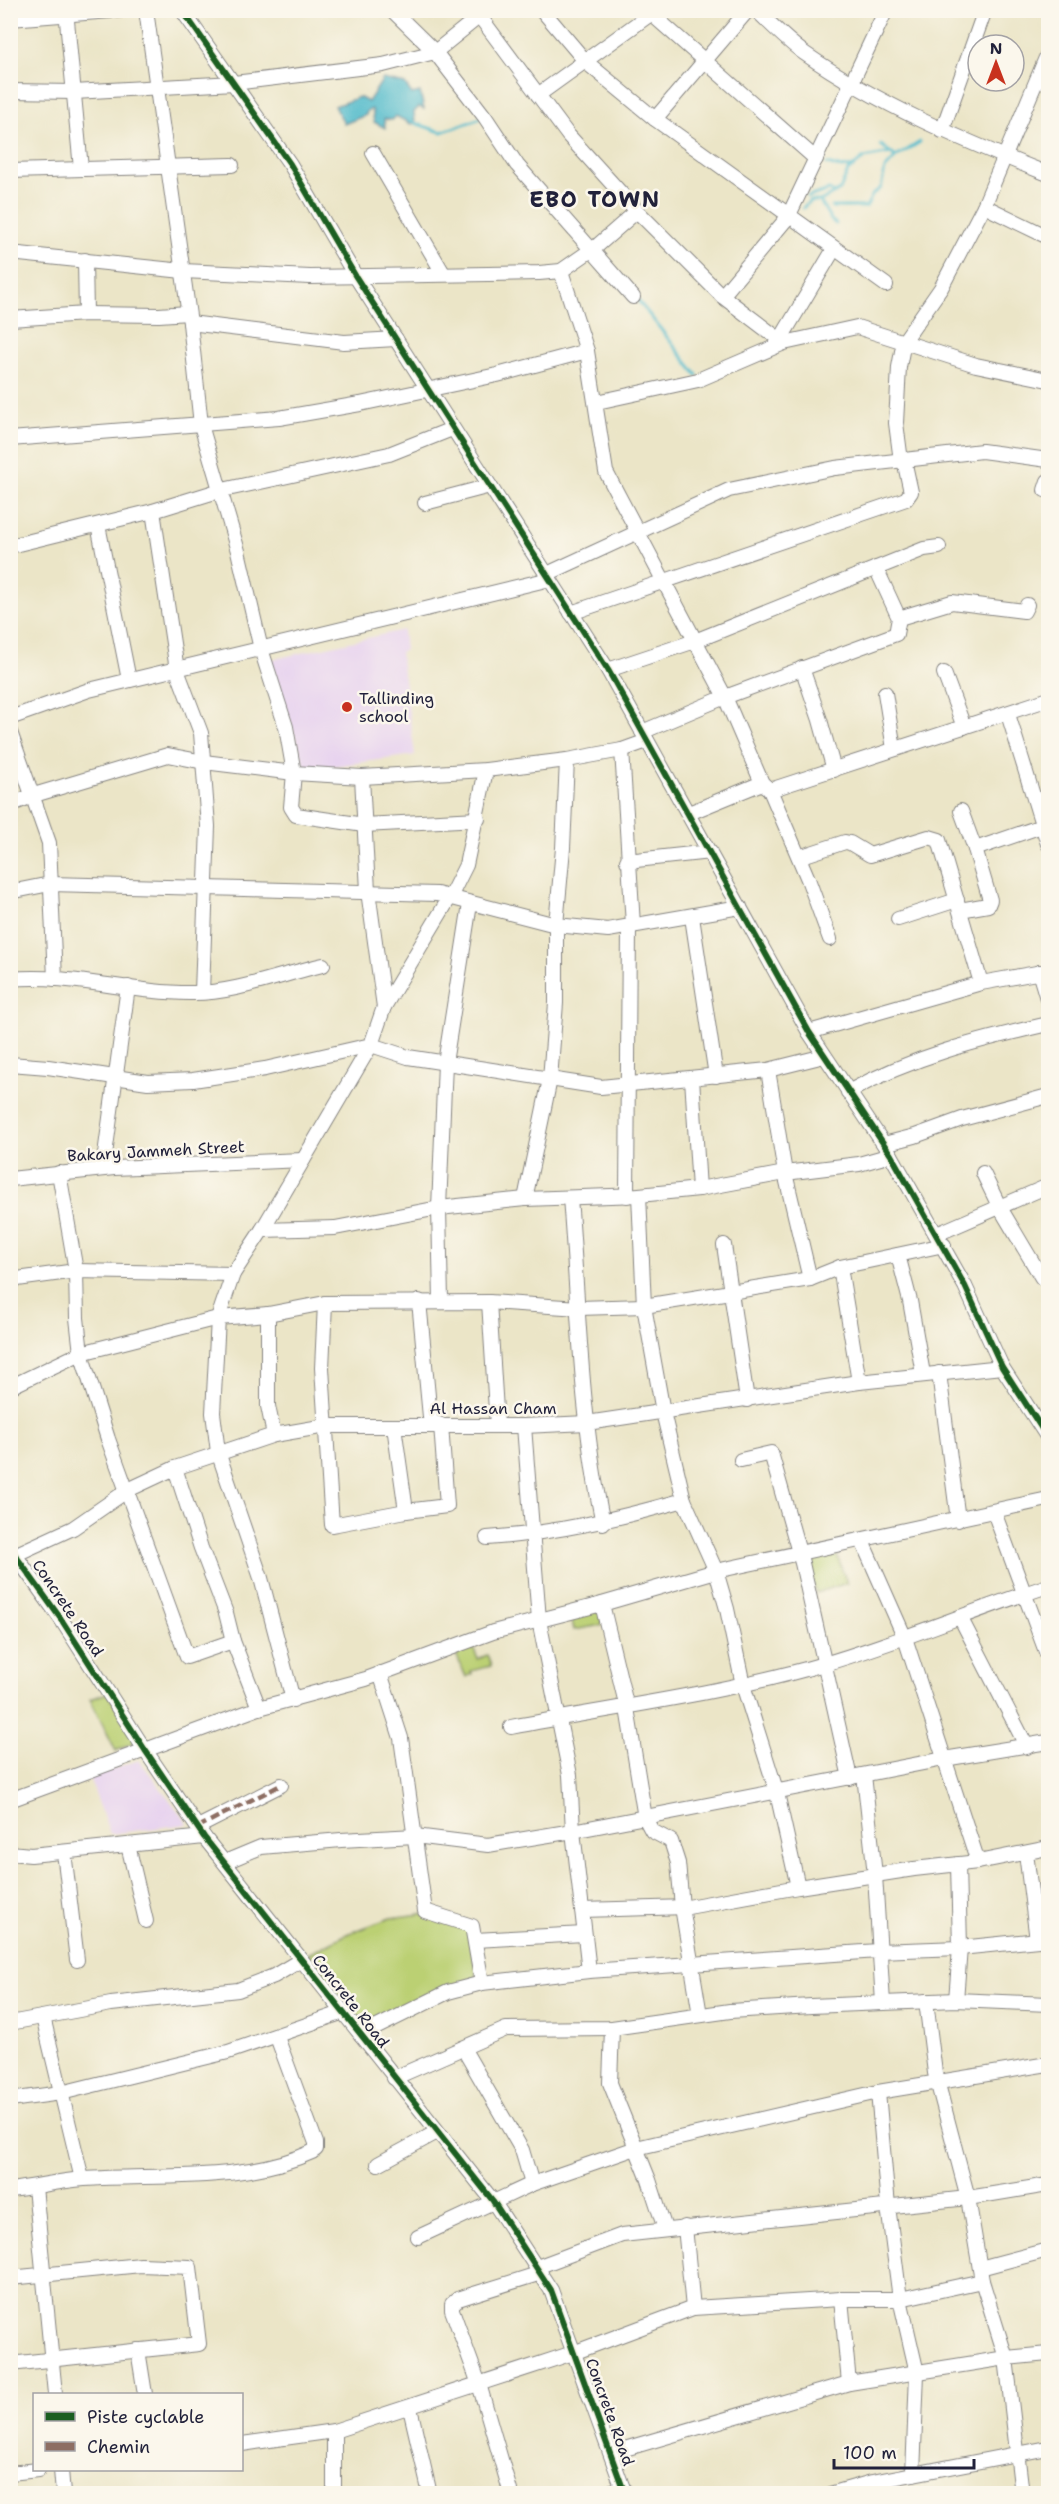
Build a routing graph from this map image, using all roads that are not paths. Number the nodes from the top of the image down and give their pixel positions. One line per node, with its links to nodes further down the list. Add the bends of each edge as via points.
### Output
1 (123, 10): 10 (street)
2 (146, 10): 20 (street)
3 (182, 10): 18 (street)
4 (392, 10): 14 (street)
5 (542, 10): 17 (street)
6 (748, 10): 16 (street)
7 (756, 10): 19 (street, via 802,51)
8 (886, 10): 19 (street)
9 (986, 10): 25 (street)
10 (67, 12): 13 (street); 22 (street)
11 (481, 12): 14 (street); 23 (street)
12 (651, 12): 16 (street); 17 (street)
13 (10, 19)
14 (435, 52): 18 (street, via 383,65); 38 (street, via 517,165)
15 (1048, 53): 27 (street)
16 (704, 61): 24 (street); 28 (street)
17 (586, 62): 23 (street); 24 (street)
18 (234, 83): 20 (street); 45 (street, via 290,164)
19 (851, 84): 25 (street); 28 (street)
20 (156, 87): 22 (street); 30 (street)
21 (10, 91): 22 (street)
22 (74, 92): 31 (street)
23 (538, 95): 35 (street, via 567,135)
24 (655, 119): 36 (street)
25 (942, 131): 27 (street)
26 (373, 153): 44 (street)
27 (1005, 157): 33 (street); 34 (street)
28 (816, 159): 36 (street)
29 (232, 165): 30 (street)
30 (168, 166): 31 (street); 42 (street)
31 (81, 169): 32 (street)
32 (10, 171)
33 (1048, 174)
34 (984, 206): 37 (street); 53 (street, via 941,288)
35 (637, 211): 38 (street); 47 (street)
36 (788, 217): 39 (street); 47 (street)
37 (1048, 237)
38 (592, 249): 43 (street); 48 (street)
39 (834, 249): 46 (street); 54 (street)
40 (10, 253): 41 (street)
41 (85, 260): 42 (street); 49 (street)
42 (183, 271): 45 (street); 50 (street)
43 (561, 271): 44 (street); 55 (street)
44 (443, 273): 45 (street)
45 (356, 277): 52 (street)
46 (886, 285)
47 (722, 296): 54 (street)
48 (633, 297)
49 (86, 315): 50 (street); 51 (street)
50 (189, 318): 52 (street, via 344,342); 59 (street)
51 (10, 319)
52 (396, 339): 57 (street)
53 (904, 341): 54 (street, via 857,327); 56 (street, via 976,365); 62 (street, via 896,423)
54 (782, 342): 58 (street, via 698,380)
55 (587, 351): 57 (street); 58 (street)
56 (1047, 375)
57 (428, 388): 59 (street, via 279,418); 60 (street)
58 (597, 402): 69 (street, via 606,472)
59 (201, 425): 61 (street); 65 (street)
60 (452, 429): 64 (street); 65 (street, via 389,454)
61 (10, 440)
62 (903, 460): 63 (street, via 982,451); 69 (street, via 835,468 729,490); 74 (street, via 911,492 906,499)
63 (1048, 460)
64 (490, 486): 66 (street); 73 (street)
65 (218, 491): 67 (street); 79 (street, via 238,551)
66 (425, 503)
67 (153, 511): 68 (street); 81 (street)
68 (98, 525): 70 (street); 84 (street)
69 (637, 532): 73 (street); 74 (street)
70 (10, 546)
71 (939, 547): 72 (street)
72 (876, 568): 77 (street); 78 (street)
73 (548, 576): 76 (street); 79 (street)
74 (664, 582): 76 (street); 78 (street)
75 (1027, 605): 77 (street, via 1019,611 952,603)
76 (572, 613): 82 (street)
77 (899, 618): 80 (street, via 896,634)
78 (695, 641): 82 (street); 86 (street)
79 (261, 649): 81 (street); 99 (street, via 286,727)
80 (802, 668): 86 (street); 98 (street)
81 (177, 670): 84 (street); 96 (street, via 201,733)
82 (608, 670): 92 (street)
83 (944, 673): 90 (street)
84 (129, 680): 89 (street)
85 (885, 693): 93 (street)
86 (725, 697): 92 (street); 101 (street)
87 (1046, 700): 88 (street)
88 (1008, 714): 90 (street); 108 (street)
89 (10, 718)
90 (964, 728): 93 (street)
91 (10, 732): 102 (street)
92 (645, 736): 94 (street); 105 (street)
93 (894, 749): 98 (street)
94 (622, 750): 95 (street); 113 (street)
95 (567, 760): 97 (street); 124 (street)
96 (204, 762): 99 (street); 102 (street, via 168,755); 115 (street)
97 (486, 770): 100 (street); 106 (street)
98 (834, 770): 101 (street)
99 (294, 772): 100 (street); 107 (street, via 291,807 296,814)
100 (362, 777): 107 (street)
101 (766, 787): 105 (street); 112 (street)
102 (34, 795): 103 (street); 114 (street, via 49,843)
103 (10, 805)
104 (961, 811): 110 (street)
105 (689, 813): 111 (street)
106 (478, 819): 107 (street); 118 (street, via 466,866)
107 (364, 825): 116 (street)
108 (1042, 826): 109 (street); 110 (street)
109 (1048, 844)
110 (975, 849): 120 (street, via 990,903)
111 (710, 852): 113 (street); 121 (street)
112 (799, 857): 120 (street, via 845,842 870,855 934,838 939,840); 126 (street)
113 (627, 861): 125 (street)
114 (50, 884): 115 (street); 117 (street); 130 (street)
115 (207, 887): 116 (street); 133 (street)
116 (368, 891): 118 (street); 135 (street)
117 (10, 892)
118 (450, 897): 119 (street); 135 (street)
119 (470, 904): 124 (street); 140 (street)
120 (958, 905): 123 (street); 131 (street)
121 (741, 907): 122 (street); 137 (street)
122 (692, 917): 125 (street); 143 (street)
123 (898, 919)
124 (556, 925): 125 (street, via 608,930); 146 (street, via 556,1003)
125 (631, 926): 147 (street)
126 (830, 939)
127 (323, 965): 133 (street)
128 (1044, 971): 131 (street); 134 (street)
129 (10, 979): 130 (street)
130 (55, 979): 132 (street)
131 (981, 983): 137 (street)
132 (128, 987): 133 (street); 145 (street)
133 (202, 992)
134 (1048, 1002)
135 (384, 1007): 138 (street)
136 (1048, 1024): 148 (street, via 924,1056)
137 (809, 1032): 139 (street)
138 (371, 1046): 140 (street); 145 (street, via 193,1080 148,1083); 151 (street)
139 (825, 1056): 142 (street); 148 (street)
140 (445, 1063): 146 (street); 163 (street)
141 (10, 1064): 145 (street)
142 (768, 1070): 143 (street); 154 (street)
143 (716, 1076): 144 (street)
144 (692, 1078): 147 (street); 158 (street)
145 (116, 1079): 152 (street)
146 (550, 1079): 147 (street, via 601,1087); 161 (street)
147 (628, 1086): 159 (street)
148 (848, 1092): 150 (street)
149 (1048, 1096): 150 (street, via 962,1119)
150 (887, 1149): 154 (street, via 859,1164); 165 (street)
151 (303, 1160): 152 (street, Bakary Jammeh Street); 164 (street)
152 (103, 1169): 153 (street, Bakary Jammeh Street)
153 (59, 1173): 156 (street, Bakary Jammeh Street); 169 (street)
154 (785, 1173): 158 (street); 172 (street)
155 (983, 1173): 162 (street)
156 (10, 1179)
157 (1048, 1186): 162 (street)
158 (699, 1189): 159 (street)
159 (633, 1196): 160 (street); 179 (street)
160 (570, 1198): 161 (street); 180 (street)
161 (525, 1199): 163 (street)
162 (999, 1206): 165 (street); 171 (street)
163 (439, 1208): 164 (street, via 335,1228); 176 (street)
164 (262, 1230): 170 (street)
165 (940, 1240): 167 (street); 184 (street)
166 (724, 1245): 174 (street)
167 (898, 1255): 168 (street); 186 (street)
168 (840, 1267): 172 (street); 187 (street)
169 (76, 1271): 170 (street); 173 (street); 183 (street)
170 (232, 1275): 182 (street)
171 (1042, 1278)
172 (810, 1279): 174 (street)
173 (10, 1280)
174 (732, 1293): 179 (street); 189 (street)
175 (419, 1301): 176 (street); 178 (street); 192 (street, via 430,1417)
176 (441, 1301): 177 (street)
177 (489, 1302): 180 (street); 195 (street)
178 (326, 1303): 181 (street); 193 (street, via 322,1368)
179 (644, 1306): 180 (street); 190 (street)
180 (579, 1308): 191 (street)
181 (268, 1314): 182 (street); 197 (street, via 268,1406)
182 (218, 1318): 183 (street); 199 (street, via 213,1413)
183 (81, 1353): 188 (street); 202 (street)
184 (1002, 1367): 185 (street, Al Hassan Cham); 198 (street)
185 (939, 1373): 186 (street, Al Hassan Cham); 207 (street)
186 (923, 1374): 187 (street, Al Hassan Cham)
187 (859, 1382): 189 (street, Al Hassan Cham)
188 (10, 1387)
189 (747, 1400): 190 (street, Al Hassan Cham)
190 (663, 1412): 191 (street, Al Hassan Cham); 204 (street)
191 (587, 1423): 196 (street, Al Hassan Cham); 208 (street)
192 (441, 1425): 194 (street, Al Hassan Cham); 195 (street, Al Hassan Cham); 205 (street, via 447,1506)
193 (326, 1426): 194 (street, Al Hassan Cham); 197 (street, Al Hassan Cham); 205 (street, via 332,1525)
194 (394, 1426): 205 (street)
195 (497, 1426): 196 (street, Al Hassan Cham)
196 (524, 1426): 209 (street)
197 (274, 1435): 199 (street, Al Hassan Cham)
198 (1048, 1438)
199 (218, 1452): 201 (street, Al Hassan Cham); 226 (street, via 261,1578)
200 (741, 1460): 212 (street, via 771,1453)
201 (175, 1468): 202 (street, Al Hassan Cham); 221 (street)
202 (128, 1490): 213 (street, Al Hassan Cham, via 73,1528); 221 (street, via 187,1657)
203 (1048, 1499): 206 (street)
204 (684, 1500): 208 (street); 214 (street)
205 (406, 1511)
206 (994, 1512): 207 (street); 216 (street)
207 (958, 1520): 211 (street)
208 (603, 1523): 209 (street)
209 (533, 1535): 210 (street); 219 (street)
210 (487, 1538)
211 (861, 1541): 212 (street); 220 (street)
212 (797, 1553): 214 (street); 223 (street)
213 (12, 1554): 233 (street, Concrete Road, via 61,1619)
214 (716, 1571): 217 (street); 225 (street)
215 (1048, 1586): 216 (street)
216 (1026, 1593): 218 (street); 222 (street)
217 (602, 1604): 219 (street); 228 (street)
218 (960, 1617): 220 (street); 232 (street)
219 (539, 1620): 224 (street); 229 (street)
220 (905, 1638): 223 (street); 234 (street)
221 (233, 1641): 227 (street)
222 (1048, 1657)
223 (824, 1664): 225 (street); 235 (street)
224 (380, 1673): 226 (street); 242 (street, via 400,1738)
225 (743, 1686): 228 (street); 237 (street)
226 (292, 1700): 227 (street)
227 (259, 1708): 233 (street)
228 (627, 1708): 229 (street); 239 (street)
229 (558, 1718): 230 (street); 240 (street, via 570,1775)
230 (511, 1727)
231 (1048, 1742): 232 (street)
232 (1027, 1747): 234 (street)
233 (145, 1750): 238 (street); 241 (street, Concrete Road)
234 (944, 1759): 235 (street); 249 (street)
235 (857, 1777): 237 (street); 251 (street)
236 (281, 1785): 241 (street)
237 (777, 1793): 239 (street); 252 (street)
238 (10, 1800)
239 (645, 1818): 240 (street); 253 (street, via 652,1831 671,1841 678,1863)
240 (573, 1831): 242 (street, via 488,1845); 254 (street)
241 (201, 1832): 243 (street); 248 (street, Concrete Road)
242 (415, 1836): 248 (street, via 261,1847); 258 (street, via 425,1911 472,1926)
243 (128, 1845): 245 (street); 255 (street)
244 (1048, 1848): 247 (street)
245 (64, 1852): 246 (street); 261 (street)
246 (10, 1853)
247 (1026, 1853): 249 (street); 257 (street)
248 (225, 1862): 262 (street, Concrete Road)
249 (978, 1862): 250 (street)
250 (958, 1864): 251 (street); 259 (street)
251 (875, 1875): 252 (street); 260 (street)
252 (798, 1887): 253 (street)
253 (682, 1907): 254 (street); 263 (street)
254 (582, 1910): 256 (street)
255 (146, 1922)
256 (584, 1934): 258 (street); 264 (street)
257 (1043, 1939): 259 (street)
258 (475, 1940): 265 (street)
259 (960, 1948): 260 (street); 266 (street)
260 (878, 1951): 263 (street); 268 (street)
261 (77, 1960)
262 (301, 1960): 270 (street, Concrete Road); 272 (street, via 238,1990 111,2004)
263 (692, 1965): 264 (street); 271 (street)
264 (589, 1971): 265 (street)
265 (482, 1983): 275 (street, via 448,1992)
266 (956, 2000): 267 (street); 269 (street)
267 (926, 2001): 268 (street); 280 (street)
268 (883, 2003): 271 (street)
269 (1048, 2004)
270 (344, 2012): 275 (street, Concrete Road); 276 (street)
271 (700, 2015): 274 (street)
272 (42, 2017): 273 (street); 282 (street)
273 (10, 2023)
274 (612, 2028): 277 (street, via 506,2029); 285 (street, via 610,2083)
275 (361, 2035): 279 (street, Concrete Road)
276 (277, 2037): 282 (street); 287 (street, via 316,2143 312,2152 260,2168 180,2177)
277 (463, 2048): 279 (street); 288 (street, via 522,2150)
278 (1048, 2064): 280 (street)
279 (394, 2078): 284 (street, Concrete Road)
280 (938, 2083): 281 (street); 292 (street)
281 (878, 2092): 285 (street); 294 (street)
282 (61, 2093): 283 (street); 287 (street)
283 (10, 2100)
284 (437, 2132): 286 (street); 293 (street, Concrete Road)
285 (636, 2148): 288 (street); 296 (street)
286 (378, 2164)
287 (82, 2179): 290 (street)
288 (532, 2184): 293 (street)
289 (1048, 2185): 292 (street)
290 (35, 2187): 291 (street); 301 (street)
291 (10, 2190)
292 (968, 2198): 294 (street); 300 (street)
293 (493, 2201): 297 (street); 299 (street, Concrete Road)
294 (888, 2206): 295 (street); 304 (street)
295 (685, 2227): 296 (street); 305 (street)
296 (665, 2229): 299 (street, via 622,2235)
297 (418, 2237)
298 (1048, 2250): 300 (street)
299 (539, 2270): 307 (street, Concrete Road, via 551,2290); 314 (street, via 452,2304)
300 (981, 2274): 304 (street); 309 (street)
301 (45, 2275): 302 (street); 306 (street, via 141,2265 190,2267 199,2344); 310 (street)
302 (10, 2278)
303 (841, 2299): 304 (street); 305 (street); 313 (street)
304 (900, 2299): 312 (street)
305 (693, 2308): 307 (street)
306 (138, 2350): 310 (street); 316 (street)
307 (573, 2353): 314 (street); 321 (street, Concrete Road)
308 (1048, 2354): 309 (street)
309 (1006, 2358): 312 (street); 322 (street)
310 (53, 2361): 311 (street); 315 (street)
311 (10, 2364)
312 (917, 2373): 313 (street); 326 (street)
313 (849, 2383): 321 (street)
314 (479, 2384): 317 (street); 331 (street)
315 (55, 2393)
316 (145, 2393)
317 (410, 2408): 318 (street); 330 (street)
318 (334, 2431): 319 (street); 329 (street)
319 (243, 2444)
320 (1048, 2448): 322 (street)
321 (611, 2453): 327 (street, Concrete Road)
322 (1017, 2454): 326 (street); 334 (street)
323 (33, 2470): 325 (street)
324 (61, 2471): 328 (street)
325 (10, 2473)
326 (913, 2474): 333 (street)
327 (624, 2491): 332 (street)
328 (63, 2493)
329 (334, 2493)
330 (430, 2493)
331 (511, 2493)
332 (603, 2493)
333 (830, 2493)
334 (1022, 2493)

